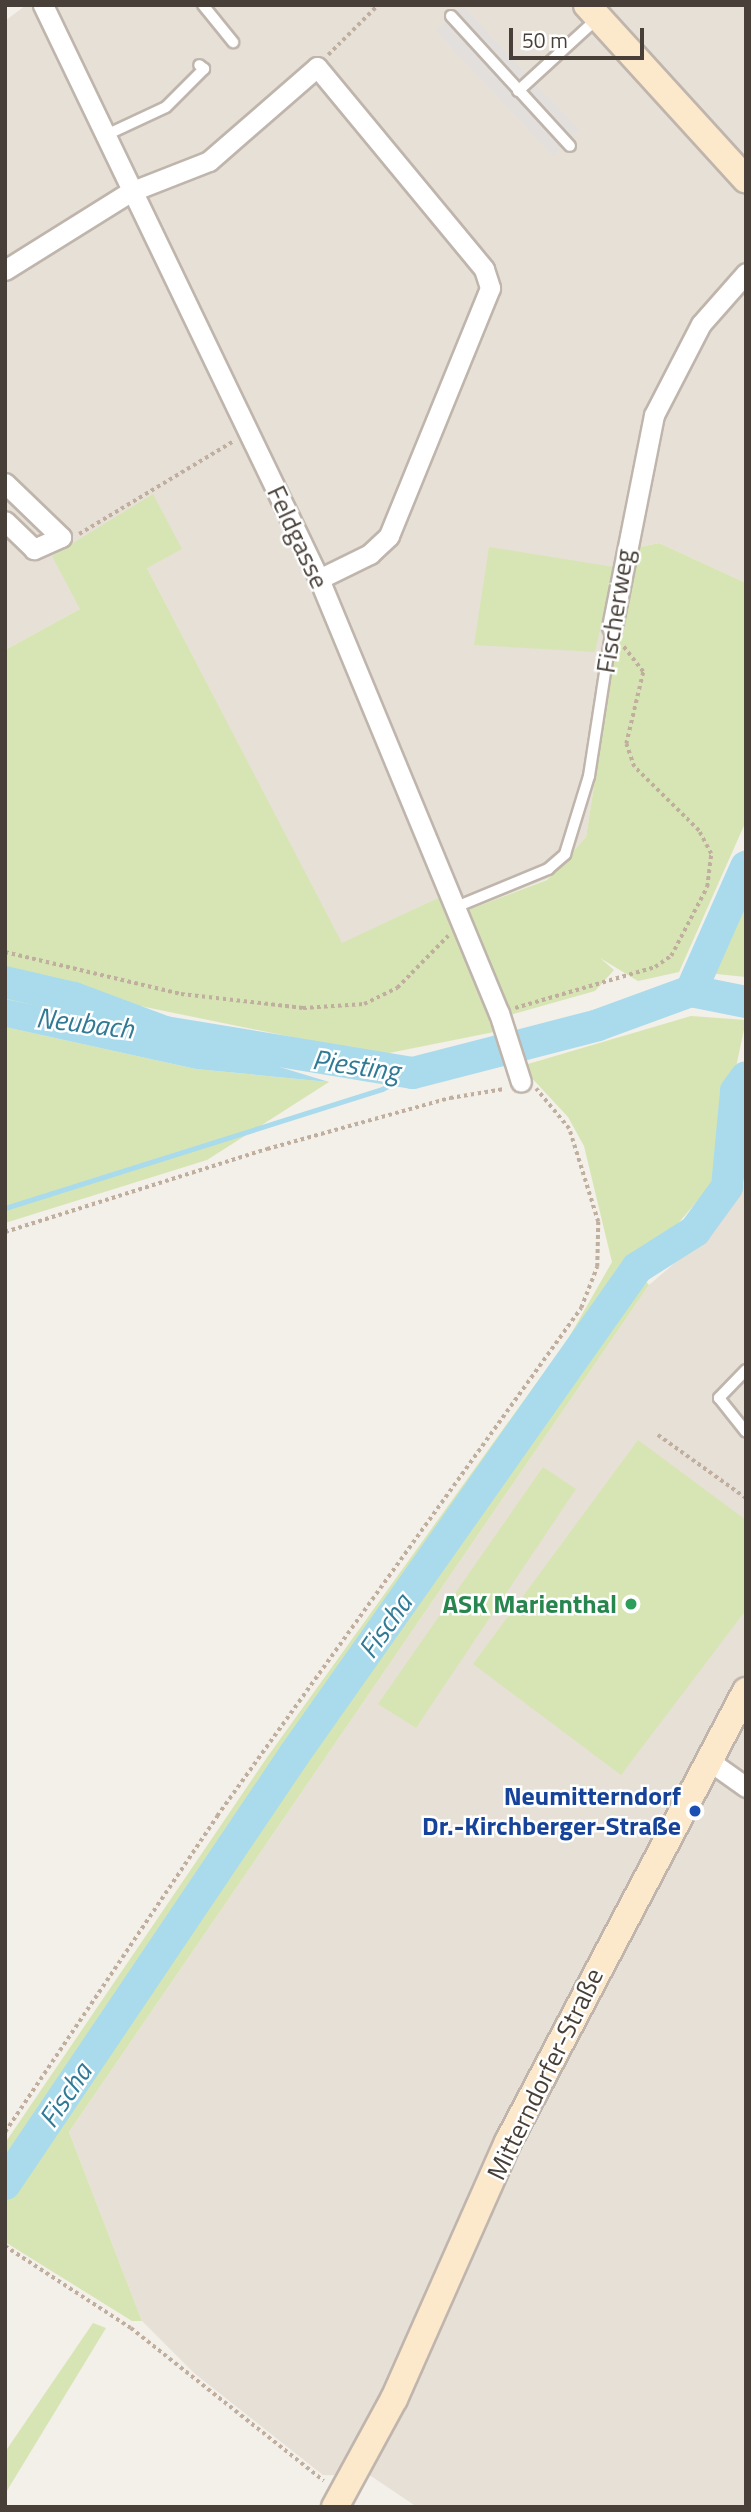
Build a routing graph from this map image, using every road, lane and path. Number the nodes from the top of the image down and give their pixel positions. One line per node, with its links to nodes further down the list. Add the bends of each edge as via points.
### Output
1 (43, 5): 10 (street, Feldgasse)
2 (203, 5): 6 (lane)
3 (378, 5): 8 (path)
4 (593, 11): 9 (lane); 12 (street)
5 (451, 16): 9 (lane)
6 (233, 42)
7 (200, 65): 10 (lane, via 204,69 166,107)
8 (317, 67): 13 (street, via 209,161); 20 (street, via 459,237 490,288 389,536 370,554)
9 (518, 91): 11 (lane)
10 (104, 136): 13 (street, Feldgasse)
11 (570, 146)
12 (746, 180)
13 (130, 192): 14 (street); 16 (street, Feldgasse)
14 (5, 270)
15 (746, 273): 21 (street, Fischerweg, via 701,324 654,415)
16 (248, 432): 19 (path, via 73,538); 20 (street, Feldgasse)
17 (5, 483): 19 (street)
18 (5, 521): 19 (street, via 34,549)
19 (61, 537)
20 (319, 579): 22 (street, Feldgasse)
21 (612, 630): 22 (lane, Fischerweg, via 589,776 565,854 548,869); 24 (path, via 643,672 627,719 626,744 634,767 699,831 710,854 707,887 671,956 655,967)
22 (459, 914): 23 (path, via 397,988 364,1004 303,1009 181,994); 24 (street, Feldgasse)
23 (5, 952)
24 (501, 1020): 25 (street, Feldgasse)
25 (518, 1073): 26 (path); 34 (path, via 555,1108 587,1171 598,1222 597,1267 581,1308 218,1816)
26 (5, 1232)
27 (746, 1370): 28 (lane, via 719,1398)
28 (746, 1432)
29 (658, 1435): 30 (path)
30 (746, 1498)
31 (746, 1692): 32 (street, Mitterndorfer-Straße)
32 (708, 1760): 33 (street); 36 (street, Mitterndorfer-Straße, via 508,2142 362,2465)
33 (746, 1787)
34 (5, 2132)
35 (5, 2246): 36 (path, via 13,2246 131,2328)
36 (338, 2501)

